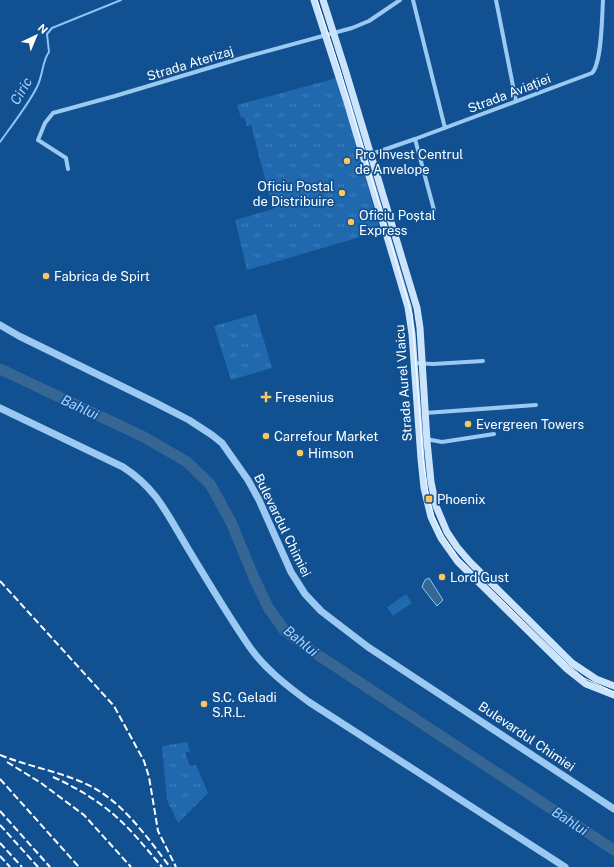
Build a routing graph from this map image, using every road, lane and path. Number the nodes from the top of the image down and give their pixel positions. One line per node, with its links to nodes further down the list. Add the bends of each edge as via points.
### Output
1 (314, 0): 8 (main road, Strada Aurel Vlaicu)
2 (323, 0): 7 (main road, Strada Aurel Vlaicu)
3 (400, 0): 7 (street, Strada Aterizaj, via 369,21)
4 (413, 0): 10 (street)
5 (496, 0): 9 (street)
6 (603, 0): 9 (street, Strada Aviației, via 601,41 596,69 592,73)
7 (334, 33): 8 (street, Strada Aterizaj); 12 (main road, Strada Aurel Vlaicu)
8 (326, 35): 12 (main road, Strada Aurel Vlaicu); 13 (street, Strada Aterizaj, via 53,112 38,140 66,158)
9 (516, 101): 10 (street, Strada Aviației)
10 (445, 128): 11 (street, Strada Aviației)
11 (414, 139): 12 (street, Strada Aviației); 14 (street, via 434,210)
12 (367, 156): 17 (main road, Strada Aurel Vlaicu, via 408,307); 18 (main road, Strada Aurel Vlaicu, via 417,308)
13 (68, 169)
14 (431, 214)
15 (0, 325): 28 (street, Bulevardul Chimiei, via 212,434 222,443 248,480 291,572 305,594 321,611 368,647)
16 (483, 361): 18 (street)
17 (414, 363): 18 (street); 20 (main road, Strada Aurel Vlaicu)
18 (422, 363): 19 (main road, Strada Aurel Vlaicu)
19 (423, 381): 20 (street); 23 (main road, Strada Aurel Vlaicu)
20 (413, 382): 23 (main road, Strada Aurel Vlaicu)
21 (536, 405): 23 (street)
22 (0, 408): 29 (street, via 123,467 150,488 250,647 286,684 309,702)
23 (421, 413): 25 (main road, Strada Aurel Vlaicu); 27 (main road, Strada Aurel Vlaicu, via 421,459 427,502 436,529 446,546 458,562 576,677)
24 (494, 434): 25 (street, via 442,442)
25 (426, 439): 26 (main road, Strada Aurel Vlaicu, via 436,506 446,532 457,547 572,663 596,679)
26 (614, 686)
27 (614, 695)
28 (614, 809)
29 (565, 867)

